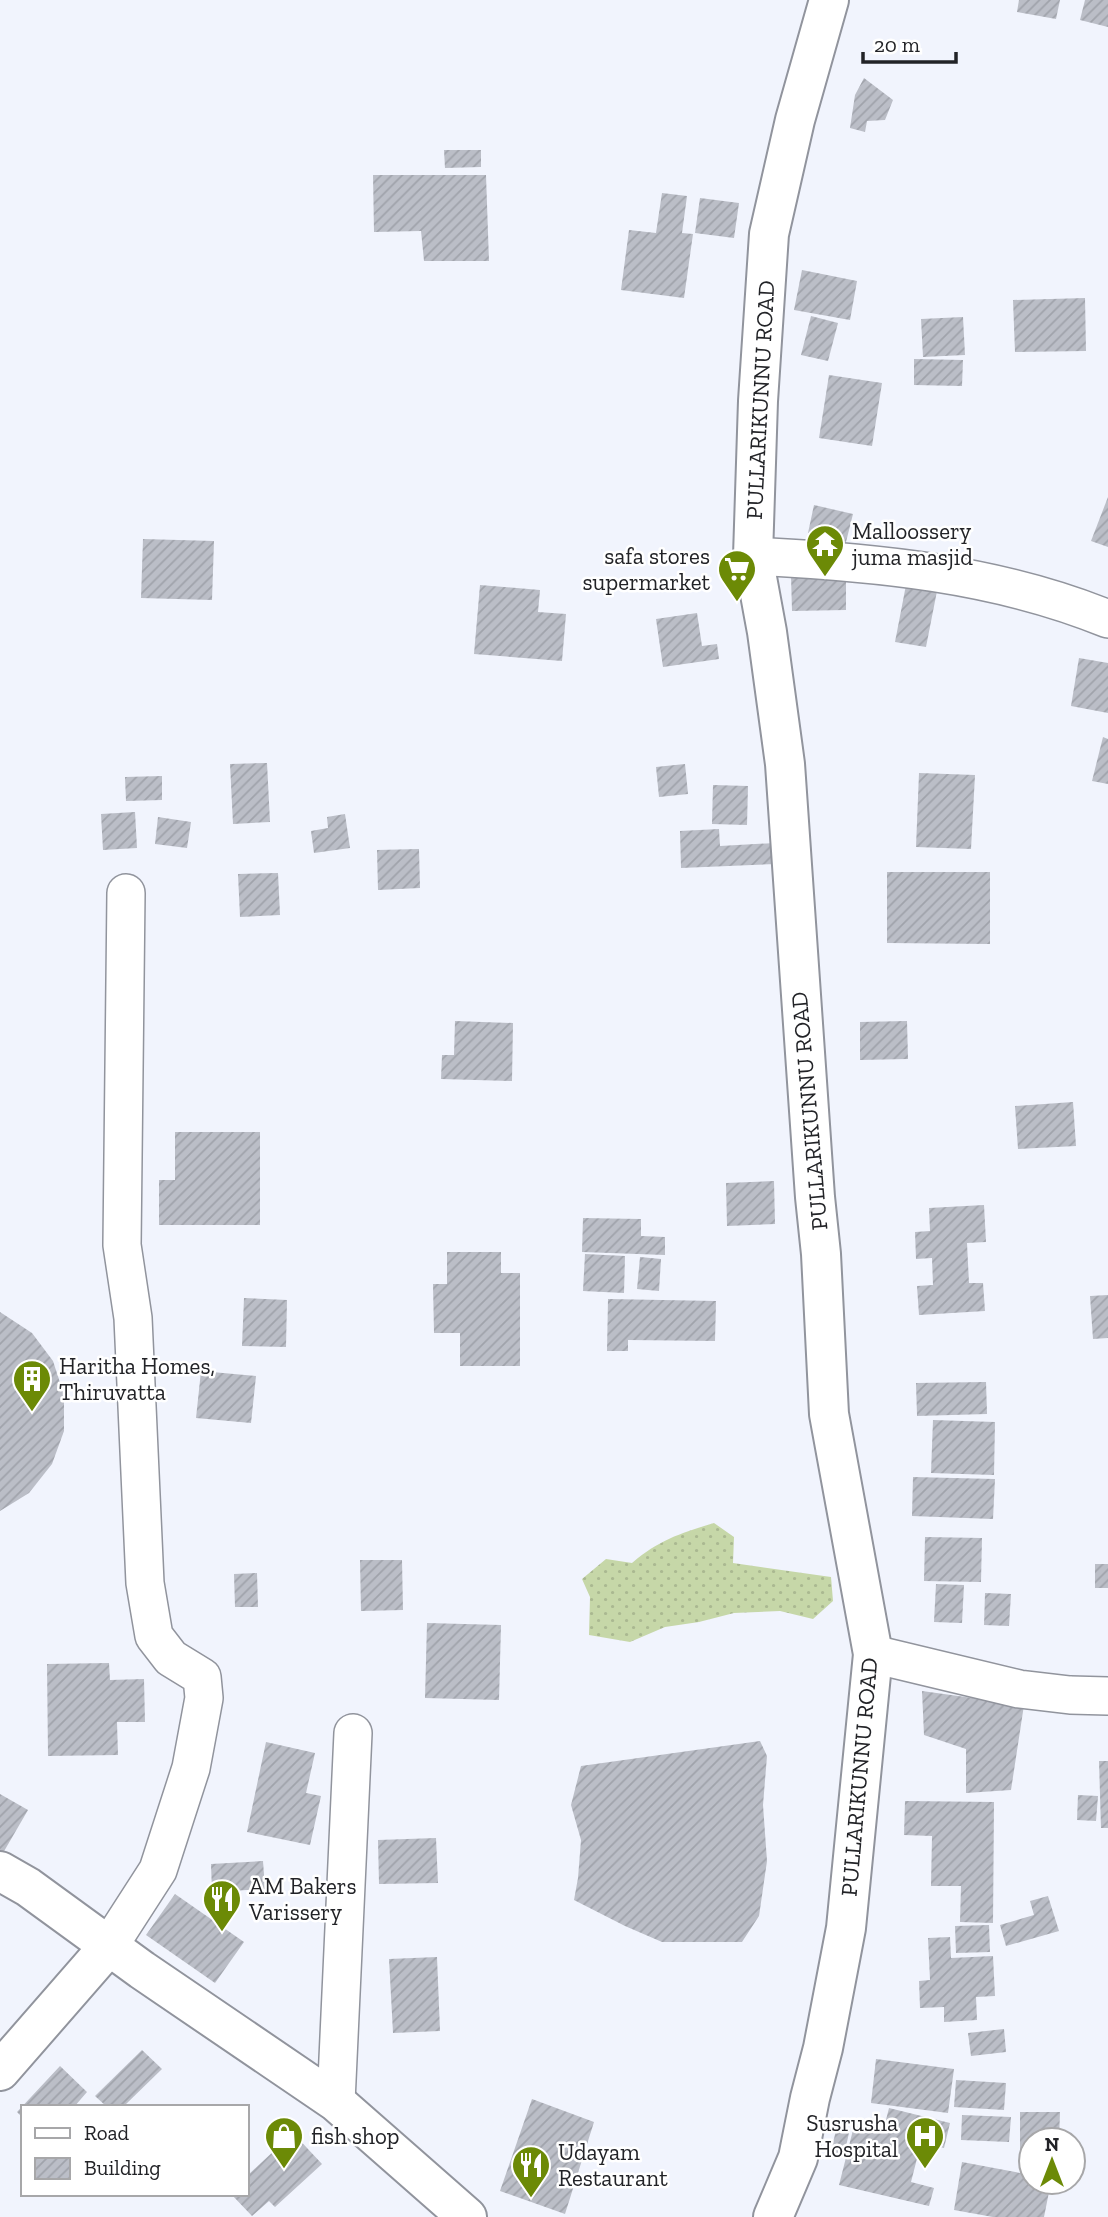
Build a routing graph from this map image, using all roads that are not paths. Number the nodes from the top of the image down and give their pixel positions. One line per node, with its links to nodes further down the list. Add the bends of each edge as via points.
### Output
1 (829, 0): 2 (main road, PULLARIKUNNU ROAD, via 769,234)
2 (753, 556): 3 (street, via 855,562 1009,587); 5 (main road, PULLARIKUNNU ROAD, via 785,764 829,1414)
3 (1108, 619)
4 (126, 893): 9 (street, via 122,1245 133,1318 145,1583 154,1636 171,1658 202,1677 204,1698 191,1768 158,1870)
5 (873, 1654): 6 (street, via 1019,1689); 13 (main road, PULLARIKUNNU ROAD, via 846,1928 798,2158)
6 (1108, 1696)
7 (353, 1733): 11 (street)
8 (0, 1871): 9 (main road)
9 (108, 1946): 10 (main road); 11 (main road)
10 (0, 2071)
11 (336, 2102): 12 (main road)
12 (467, 2217)
13 (773, 2217)

